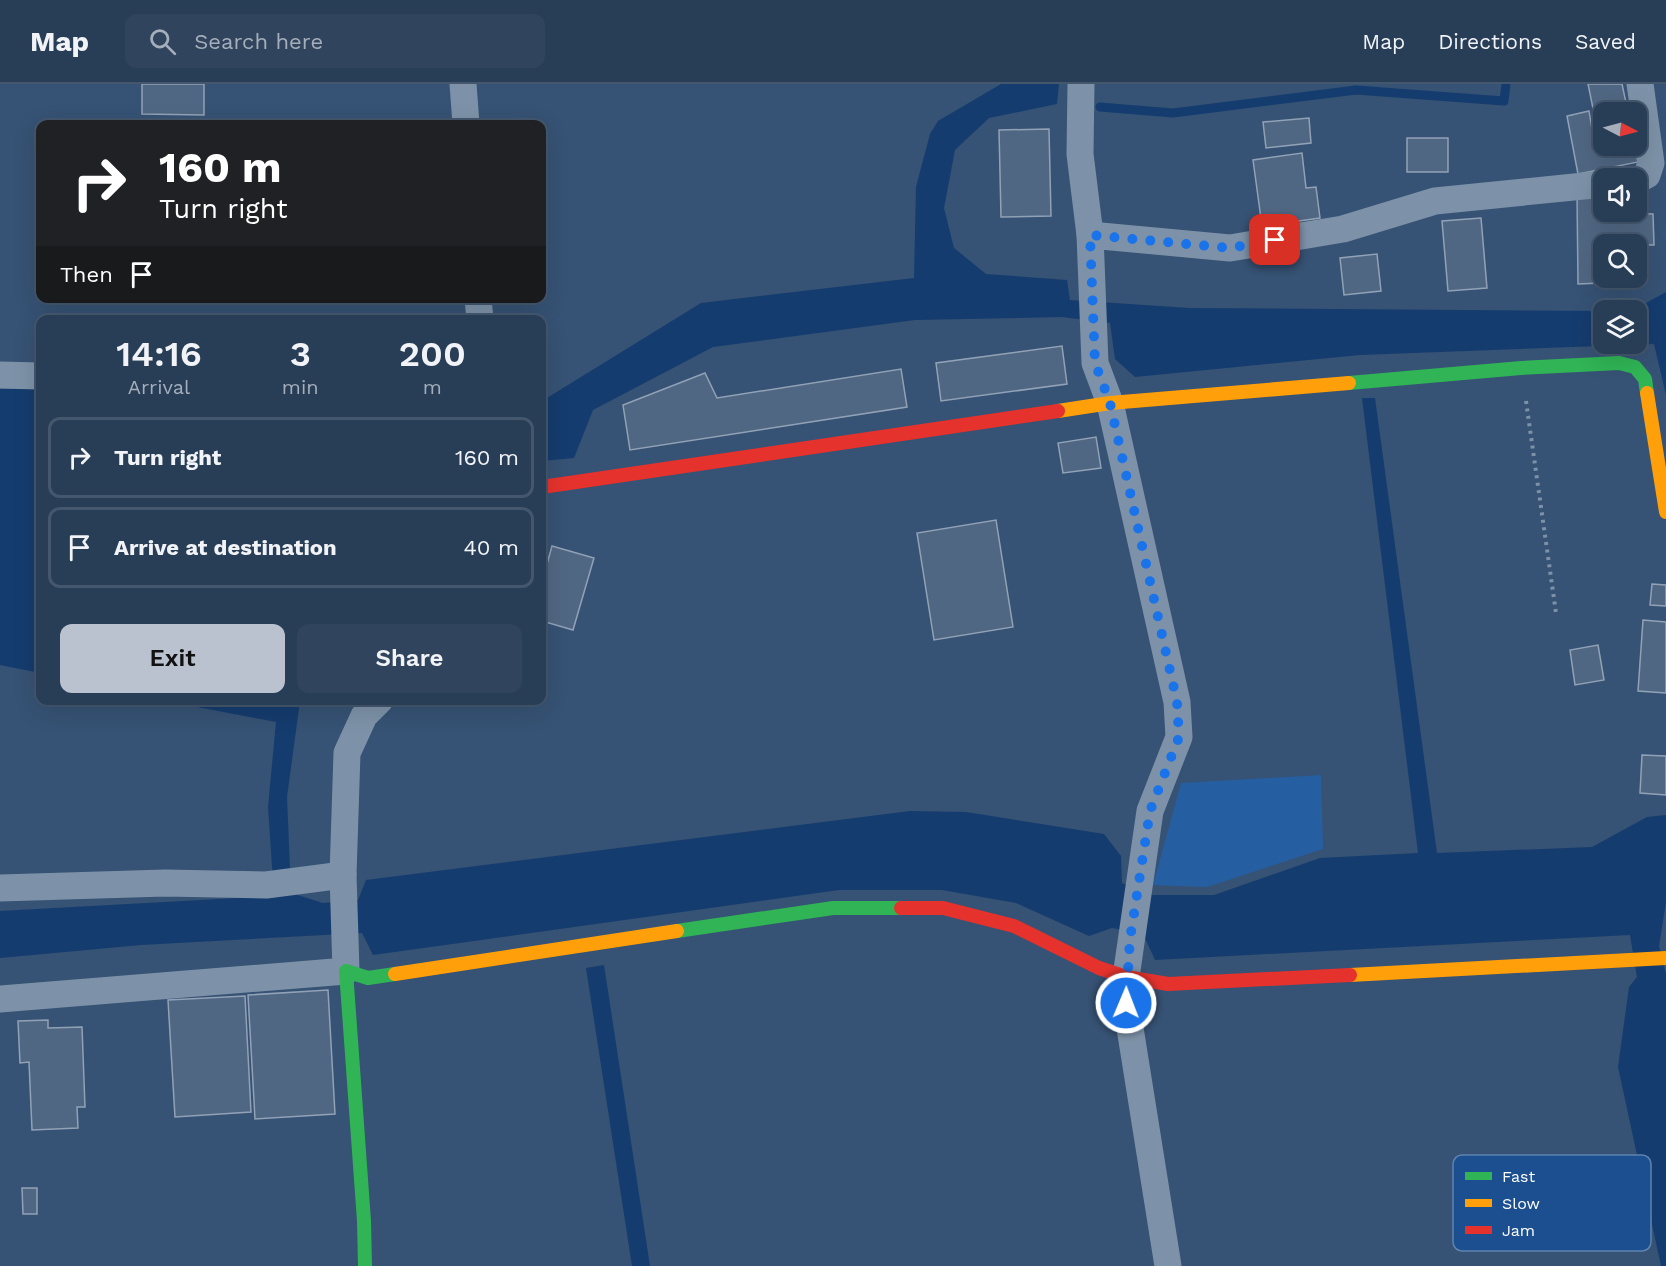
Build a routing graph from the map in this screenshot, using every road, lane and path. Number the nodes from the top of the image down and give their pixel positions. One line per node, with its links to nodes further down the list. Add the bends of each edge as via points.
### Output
1 (463, 84): 4 (street)
2 (1081, 84): 7 (street, via 1080,154)
3 (1650, 99): 5 (street, via 1651,164)
4 (466, 120)
5 (1647, 175)
6 (1593, 185): 7 (street, via 1435,201 1343,229 1230,248)
7 (1090, 235): 11 (street, via 1095,363)
8 (1521, 368): 11 (street); 13 (street, via 1619,363 1635,367 1645,379); 14 (path)
9 (0, 375): 10 (street)
10 (36, 376)
11 (1110, 403): 12 (street); 20 (street, via 1177,702 1179,737 1150,811)
12 (546, 486)
13 (1666, 512)
14 (1556, 613)
15 (375, 705): 16 (street, via 364,716 347,753)
16 (343, 886): 17 (street, via 297,882); 19 (street)
17 (0, 888)
18 (1666, 958): 20 (street, via 1168,984)
19 (346, 971): 20 (street, via 368,978 833,908 943,908 1014,926); 21 (street); 22 (street)
20 (1126, 977): 23 (street, via 1126,1003)
21 (0, 999)
22 (365, 1266)
23 (1168, 1266)

